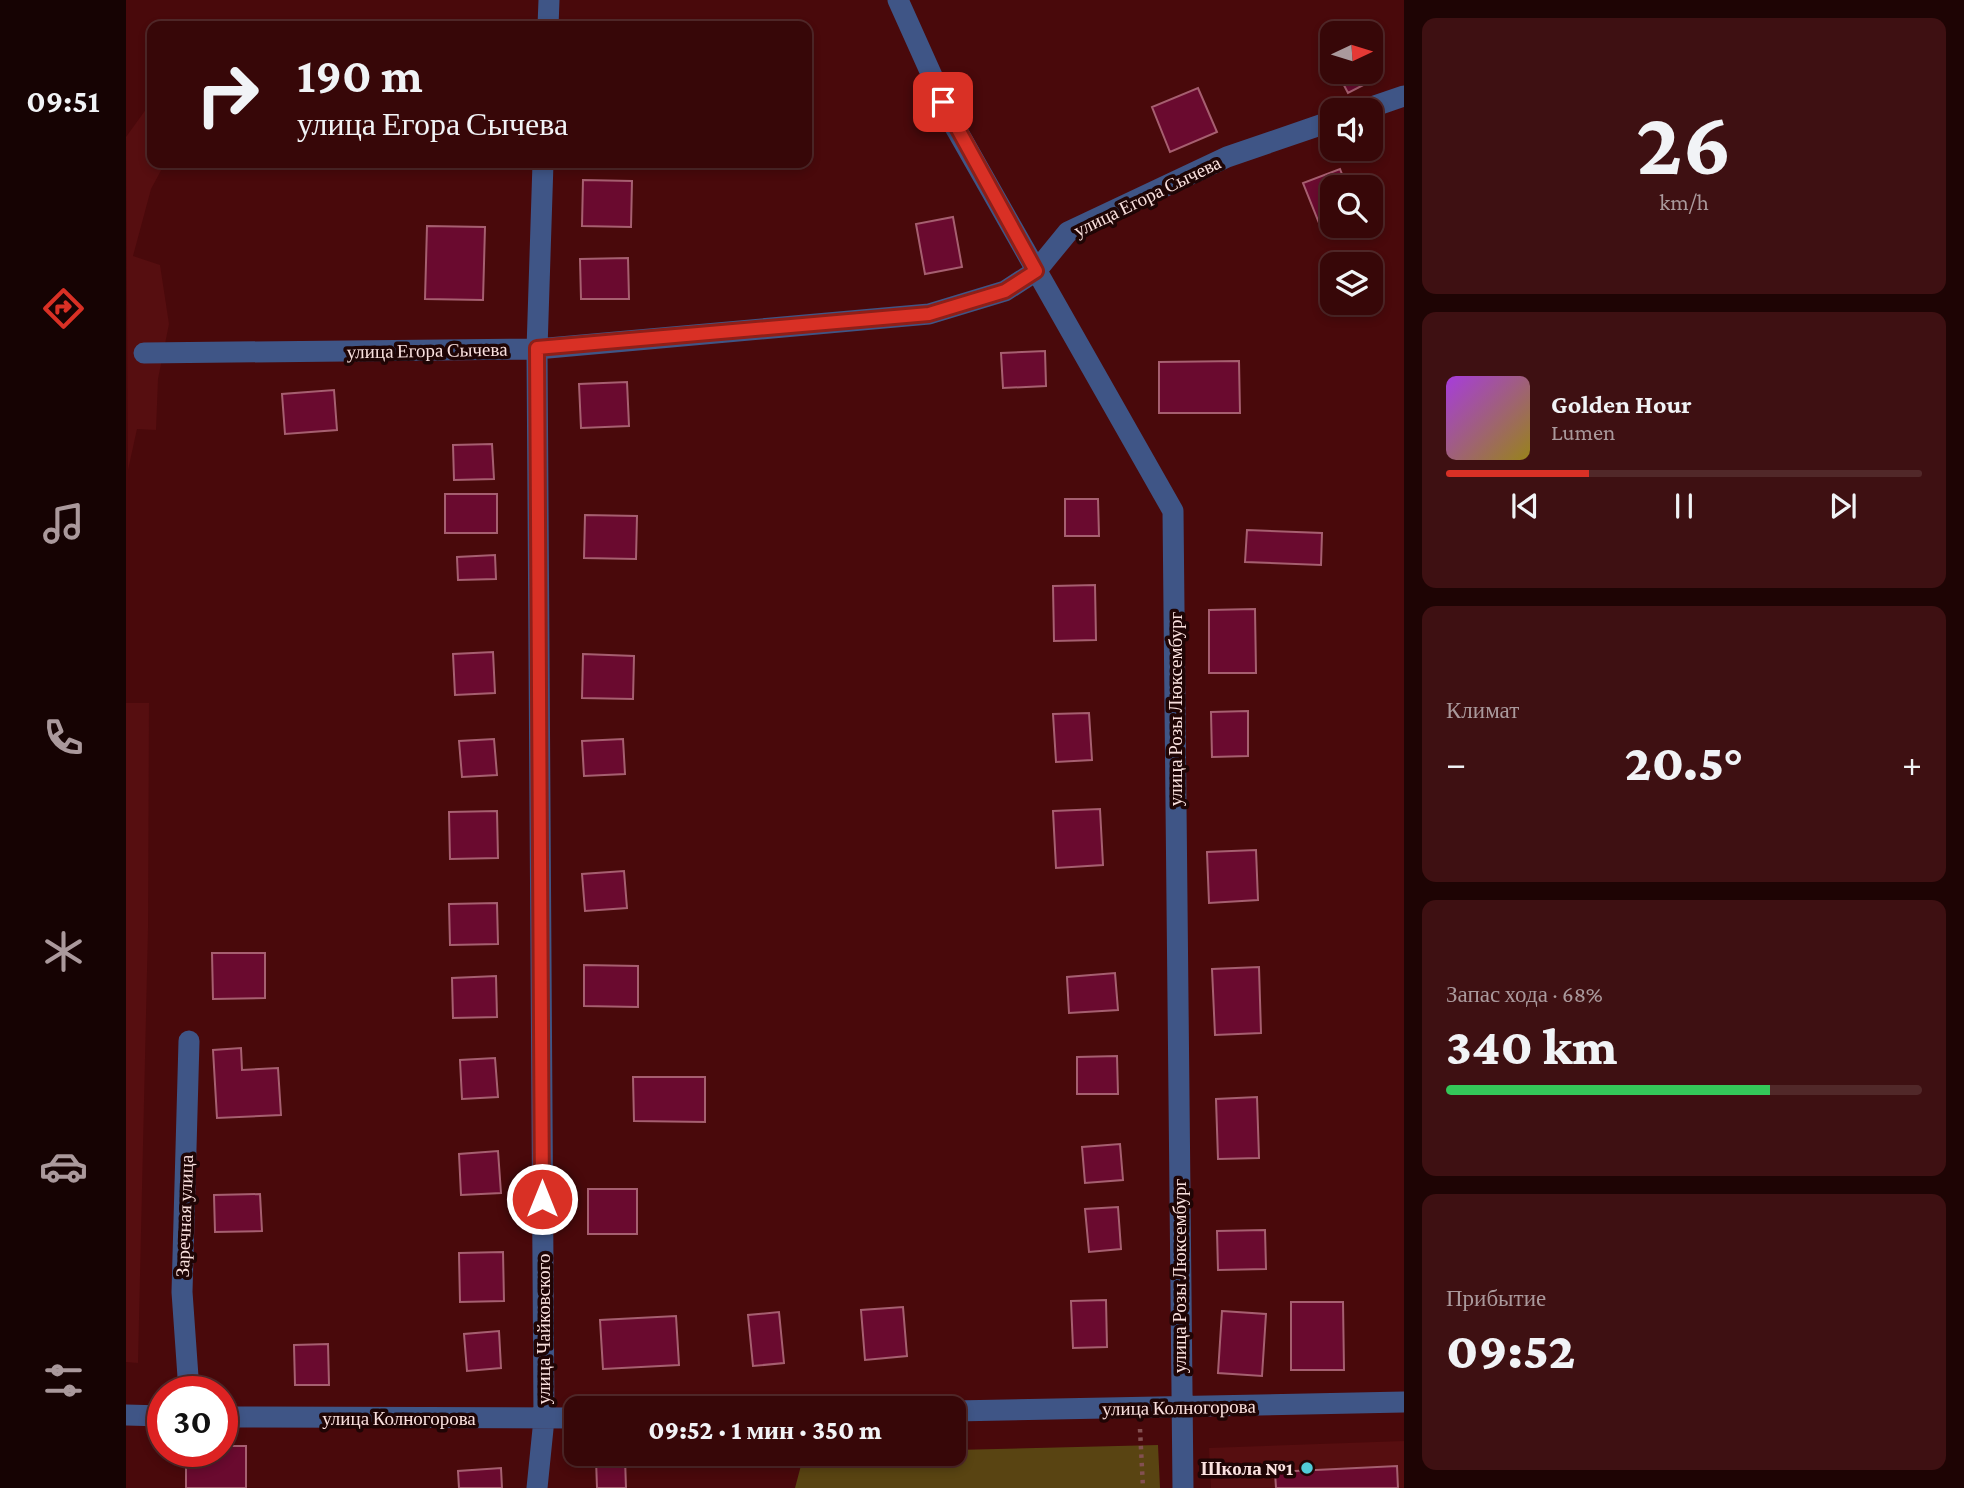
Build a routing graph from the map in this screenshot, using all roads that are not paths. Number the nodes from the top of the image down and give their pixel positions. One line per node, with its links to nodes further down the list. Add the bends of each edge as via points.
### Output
1 (549, 0): 3 (street)
2 (898, 0): 8 (street, улица Розы Люксембург, via 955,127)
3 (548, 21)
4 (1404, 96): 5 (street)
5 (1383, 103)
6 (1320, 125): 8 (street, улица Егора Сычева, via 1227,157 1068,232)
7 (543, 168): 9 (street, улица Чайковского)
8 (1036, 271): 9 (street, улица Егора Сычева, via 1005,291 929,314); 14 (street, улица Розы Люксембург, via 1173,511)
9 (537, 348): 10 (street, улица Егора Сычева); 20 (street, улица Чайковского)
10 (144, 353)
11 (189, 1041): 12 (street, Заречная улица, via 182,1292)
12 (188, 1376)
13 (1404, 1402): 14 (street, улица Колногорова)
14 (1180, 1407): 15 (street, улица Колногорова); 22 (street, улица Розы Люксембург)
15 (966, 1411)
16 (126, 1415): 17 (street)
17 (147, 1416)
18 (238, 1417): 20 (street, улица Колногорова)
19 (564, 1418): 20 (street, улица Колногорова)
20 (544, 1419): 21 (street, улица Чайковского)
21 (537, 1488)
22 (1183, 1488)

